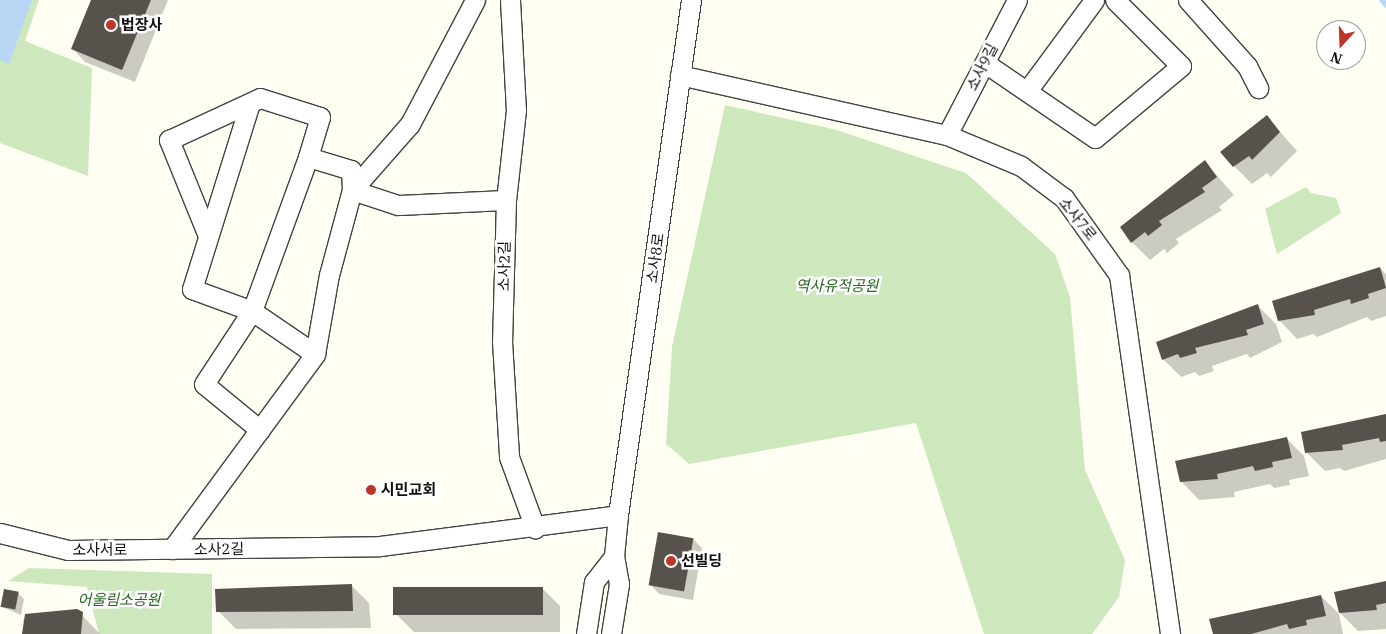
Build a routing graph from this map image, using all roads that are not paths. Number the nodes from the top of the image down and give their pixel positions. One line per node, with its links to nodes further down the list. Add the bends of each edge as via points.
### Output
1 (475, 0): 15 (street, via 410,124)
2 (510, 0): 16 (street, 소사2길, via 516,110)
3 (691, 0): 9 (street, 소사8로)
4 (1017, 0): 8 (street, 소사9길)
5 (1094, 0): 11 (street)
6 (1115, 0): 11 (street, via 1181,66 1095,138)
7 (1188, 0): 10 (street, via 1247,66)
8 (985, 62): 11 (street); 13 (street, 소사9길)
9 (680, 75): 13 (street, 소사7로); 21 (street, 소사8로)
10 (1258, 88)
11 (1027, 91)
12 (250, 103): 14 (street, via 260,98 320,116); 17 (street); 17 (street, via 169,140)
13 (947, 135): 28 (street, 소사7로, via 1021,166 1064,198 1119,275)
14 (308, 157): 15 (street, via 351,170); 18 (street)
15 (352, 190): 16 (street, via 398,205); 19 (street, via 329,275)
16 (506, 200): 22 (street, 소사2길, via 502,341 509,457)
17 (208, 236): 18 (street, via 192,289)
18 (252, 311): 19 (street); 20 (street, via 204,384)
19 (315, 354): 20 (street)
20 (260, 430): 24 (street)
21 (618, 515): 22 (street, 소사2길); 25 (street, 소사8로)
22 (535, 528): 24 (street, 소사2길, via 380,546)
23 (0, 533): 24 (street, 소사서로, via 68,550)
24 (172, 550)
25 (614, 556): 26 (street, via 594,582); 27 (street, via 619,584)
26 (586, 634)
27 (611, 634)
28 (1170, 634)

